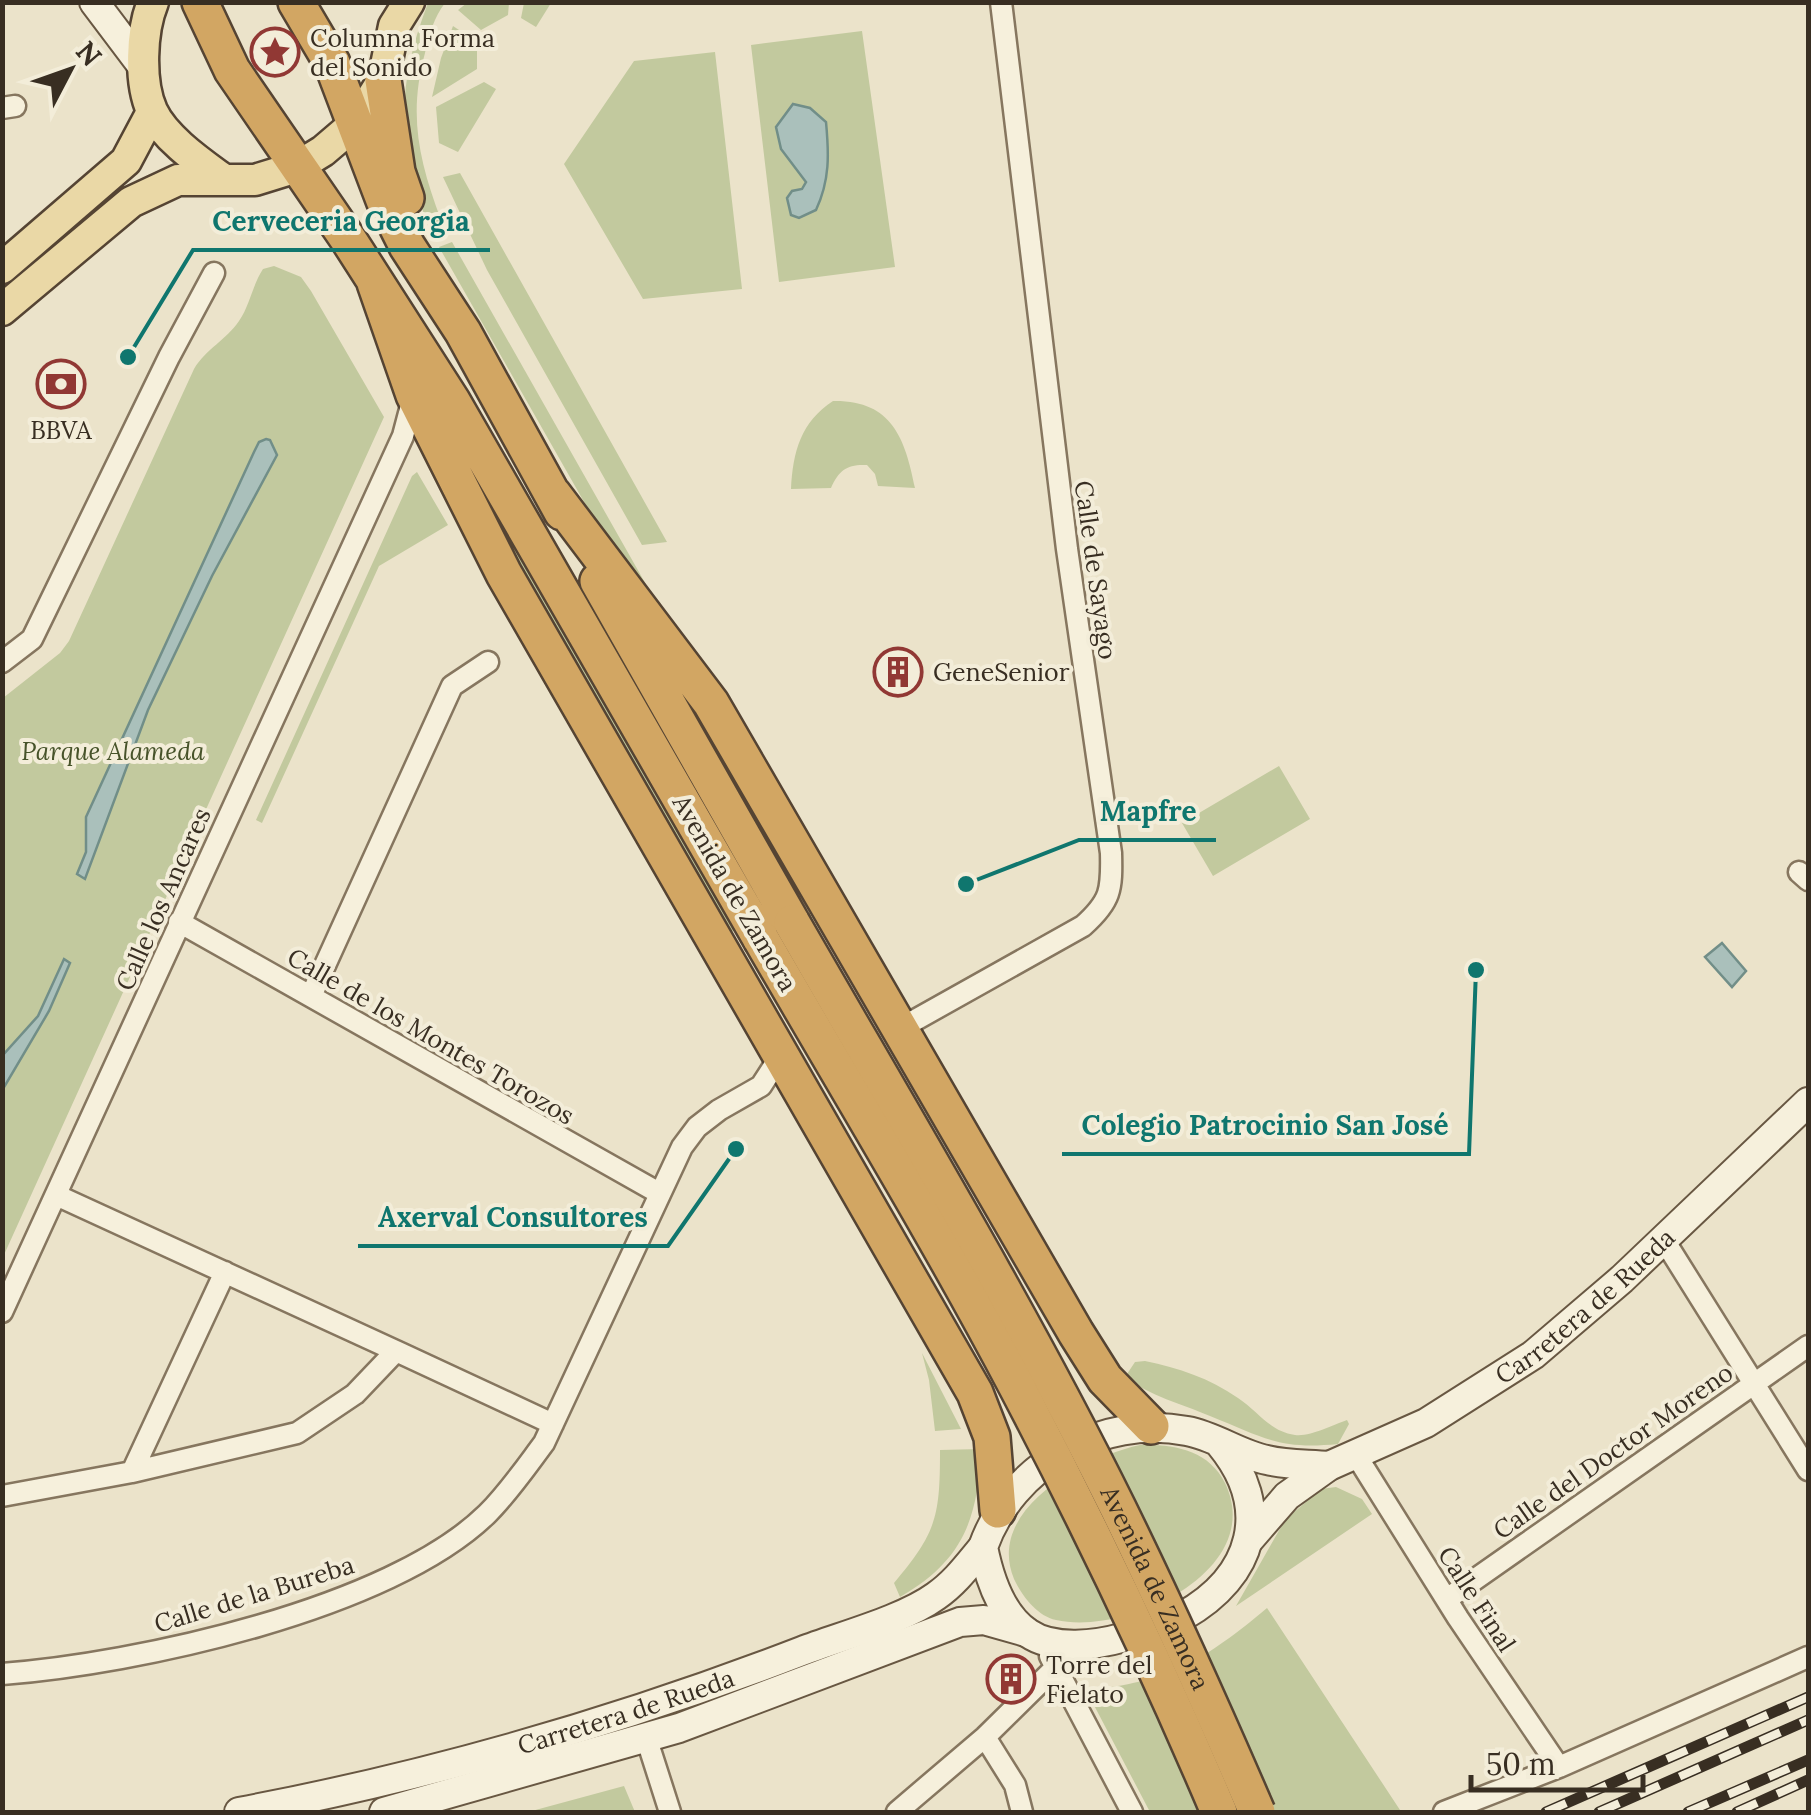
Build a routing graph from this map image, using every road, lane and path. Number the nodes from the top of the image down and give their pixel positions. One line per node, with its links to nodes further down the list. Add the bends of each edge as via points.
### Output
1 (94, 2): 7 (street)
2 (154, 2): 7 (main road, via 145,23)
3 (200, 2): 11 (highway, Avenida de Zamora, via 232,70)
4 (296, 2): 10 (highway, Avenida de Zamora)
5 (1001, 2): 25 (street, Calle de Sayago, via 1112,886 1104,908 1083,926)
6 (397, 10): 8 (main road)
7 (144, 68): 9 (main road)
8 (383, 80): 10 (main road); 17 (highway, via 397,172)
9 (152, 112): 12 (main road, via 186,152); 13 (main road, via 126,161)
10 (357, 122): 11 (main road); 17 (highway, Avenida de Zamora, via 384,200)
11 (297, 168): 12 (main road, via 256,180); 15 (highway, Avenida de Zamora)
12 (220, 178): 16 (main road, via 178,180 132,202)
13 (2, 268)
14 (214, 273): 20 (street, via 32,639)
15 (376, 283): 18 (highway); 23 (highway, Avenida de Zamora)
16 (2, 310)
17 (462, 332): 19 (highway, Avenida de Zamora)
18 (414, 396): 22 (street, Calle los Ancares, via 403,436); 26 (highway, via 504,574)
19 (553, 494): 23 (highway, Avenida de Zamora); 25 (highway, via 711,703)
20 (2, 662)
21 (488, 662): 24 (street, via 452,686)
22 (180, 922): 24 (street, Calle de los Montes Torozos); 29 (street, Calle los Ancares)
23 (777, 931): 61 (highway, Avenida de Zamora, bridge, via 1087,1523); 62 (highway, Avenida de Zamora, bridge, via 975,1244 1117,1506)
24 (311, 996): 28 (street, Calle de los Montes Torozos)
25 (902, 1028): 37 (highway, via 1105,1380)
26 (780, 1055): 28 (street, Calle de la Bureba, via 761,1086 697,1128); 44 (highway, via 975,1393 992,1437)
27 (1808, 1102): 30 (street, Carretera de Rueda)
28 (658, 1193): 36 (street, Calle de la Bureba)
29 (56, 1195): 31 (street); 32 (street, Calle los Ancares)
30 (1664, 1240): 35 (street); 39 (street, Carretera de Rueda, via 1533,1355 1434,1418)
31 (225, 1272): 34 (street); 42 (street)
32 (2, 1312)
33 (1808, 1346): 35 (street, Calle del Doctor Moreno)
34 (396, 1351): 36 (street); 42 (street, via 355,1394 297,1433)
35 (1753, 1383): 41 (street); 47 (street, Calle del Doctor Moreno)
36 (554, 1424): 51 (street, Calle de la Bureba, via 485,1516 416,1564 347,1595 198,1641)
37 (1151, 1426): 38 (street, via 1191,1431); 44 (street, via 1062,1451 1020,1482)
38 (1220, 1444): 40 (street, Carretera de Rueda, via 1266,1460); 45 (street, via 1249,1492)
39 (1356, 1456): 40 (street, Carretera de Rueda); 47 (street, Calle Final)
40 (1329, 1466): 45 (street, Carretera de Rueda, via 1287,1496)
41 (1808, 1470)
42 (132, 1472): 43 (street)
43 (2, 1496)
44 (998, 1510): 46 (street)
45 (1247, 1542): 48 (street, via 1224,1581 1180,1617 1106,1642)
46 (983, 1547): 48 (street, via 999,1598); 55 (street, Carretera de Rueda, via 961,1575 918,1606 614,1719)
47 (1446, 1599): 54 (street, Calle Final)
48 (1034, 1636): 50 (street); 52 (street, Carretera de Rueda, via 984,1620 960,1622)
49 (1808, 1657): 54 (street)
50 (1055, 1668): 53 (street); 60 (street)
51 (2, 1674)
52 (646, 1737): 56 (street, Carretera de Rueda); 57 (street)
53 (985, 1737): 58 (street); 59 (street, via 1015,1784)
54 (1559, 1767): 63 (street)
55 (239, 1812)
56 (384, 1812)
57 (670, 1812)
58 (897, 1812)
59 (1022, 1812)
60 (1132, 1812)
61 (1219, 1812)
62 (1257, 1812)
63 (1444, 1812)

